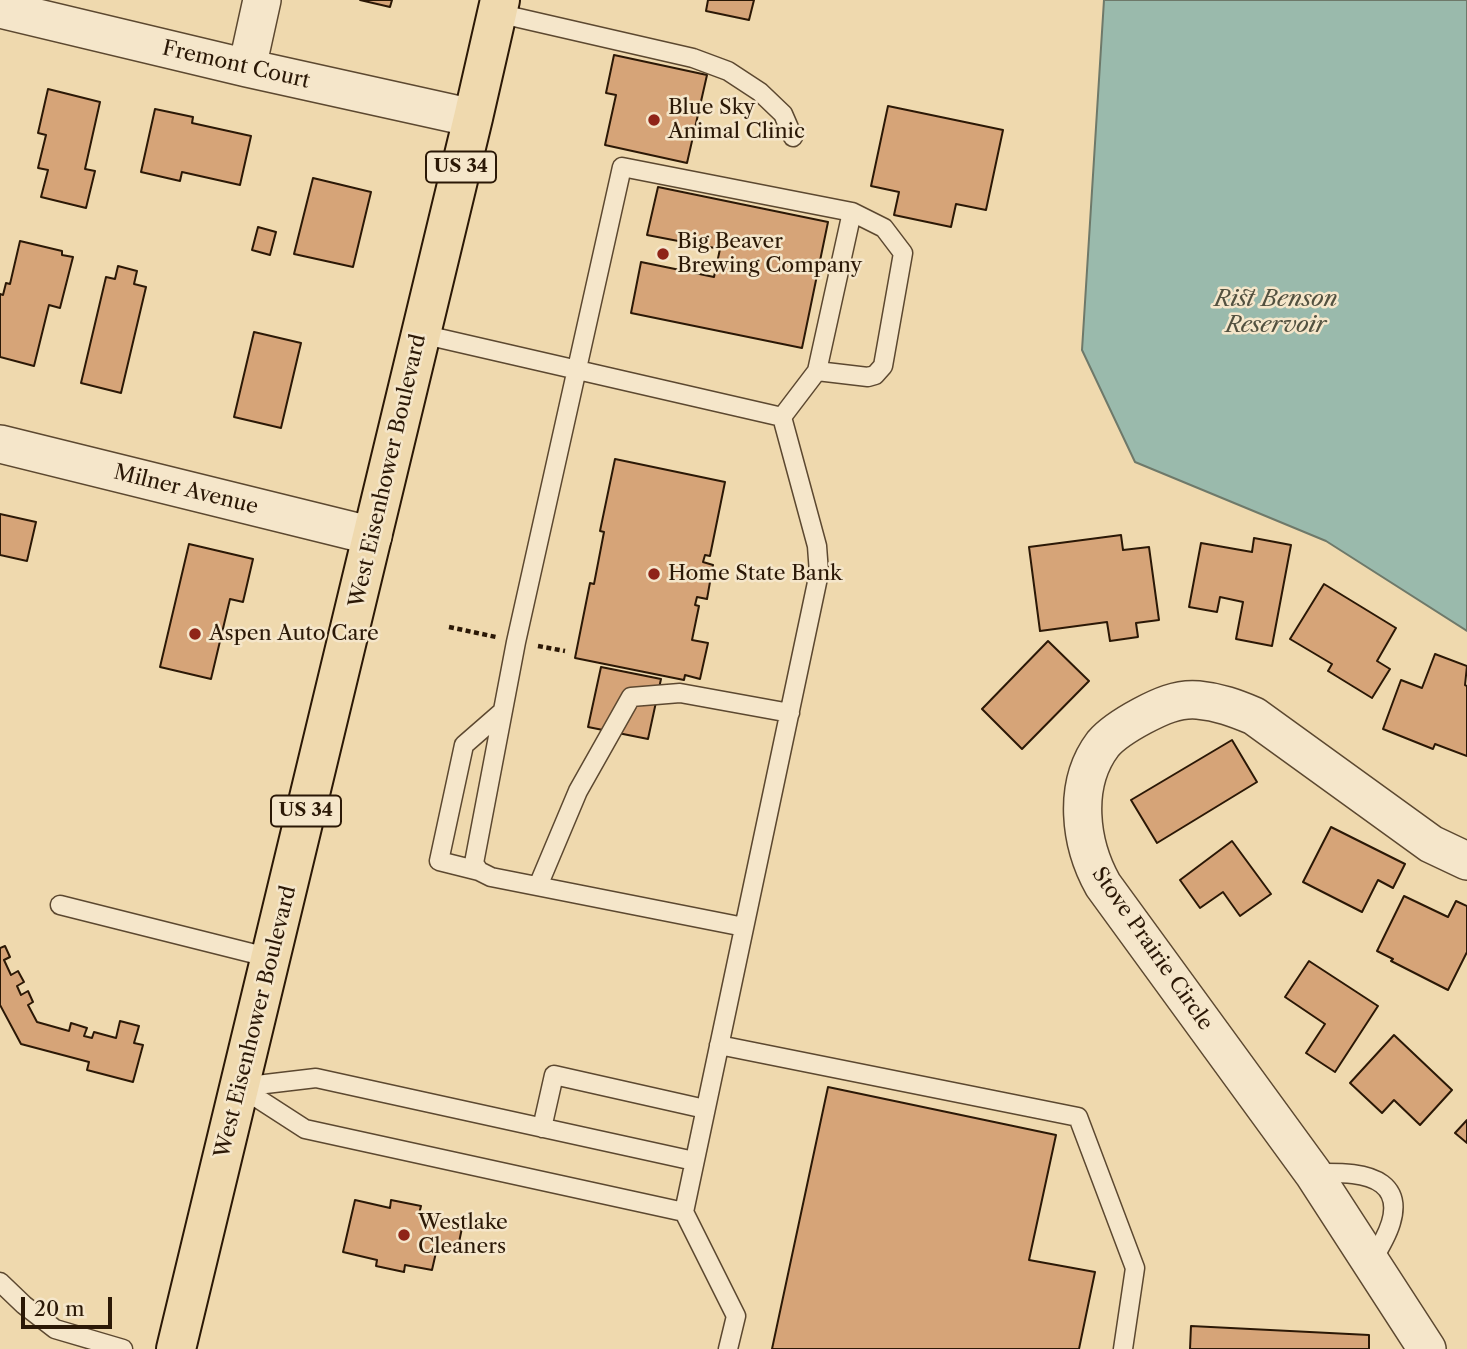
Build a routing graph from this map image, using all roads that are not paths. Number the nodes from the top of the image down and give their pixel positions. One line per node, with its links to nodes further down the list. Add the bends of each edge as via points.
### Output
1 (262, 0): 4 (street)
2 (498, 6): 5 (highway, West Eisenhower Boulevard / US 34); 6 (lane, via 729,71 783,114)
3 (0, 9): 4 (street, Fremont Court)
4 (247, 68): 5 (street, Fremont Court)
5 (474, 118): 8 (highway, West Eisenhower Boulevard / US 34)
6 (793, 137)
7 (852, 212): 9 (lane, via 622,167); 10 (lane); 10 (lane, via 884,228 903,253 883,366 868,377)
8 (421, 334): 9 (lane); 13 (highway, West Eisenhower Boulevard / US 34)
9 (575, 370): 11 (lane); 14 (lane)
10 (817, 371): 11 (lane)
11 (782, 417): 15 (lane, via 817,546 819,573)
12 (0, 444): 13 (street, Milner Avenue)
13 (373, 536): 21 (highway, West Eisenhower Boulevard / US 34)
14 (503, 710): 17 (lane, via 475,848 474,863); 17 (lane, via 464,745 439,861)
15 (790, 713): 18 (lane, via 680,693 631,697 579,791); 20 (lane)
16 (1467, 861): 27 (street, Stove Prairie Circle, via 1431,844 1254,716 1228,705 1175,702 1125,725 1094,759 1082,820 1093,866)
17 (479, 871): 18 (lane)
18 (538, 886): 20 (lane)
19 (60, 905): 21 (lane)
20 (744, 927): 22 (lane)
21 (271, 958): 23 (highway, West Eisenhower Boulevard / US 34)
22 (719, 1045): 24 (lane); 34 (lane, via 1078,1117 1135,1268)
23 (240, 1087): 25 (lane, via 316,1078); 28 (lane, via 305,1129); 32 (highway, West Eisenhower Boulevard / US 34)
24 (705, 1109): 25 (lane, via 554,1074); 26 (lane)
25 (542, 1128): 26 (lane)
26 (694, 1161): 28 (lane)
27 (1313, 1173): 29 (street, Stove Prairie Circle); 29 (lane, via 1365,1177 1383,1184 1392,1198 1393,1213 1387,1237)
28 (684, 1212): 33 (lane, via 736,1316)
29 (1371, 1262): 35 (street, Stove Prairie Circle)
30 (0, 1282): 31 (lane, via 55,1329)
31 (123, 1349)
32 (176, 1349)
33 (728, 1349)
34 (1122, 1349)
35 (1427, 1349)

